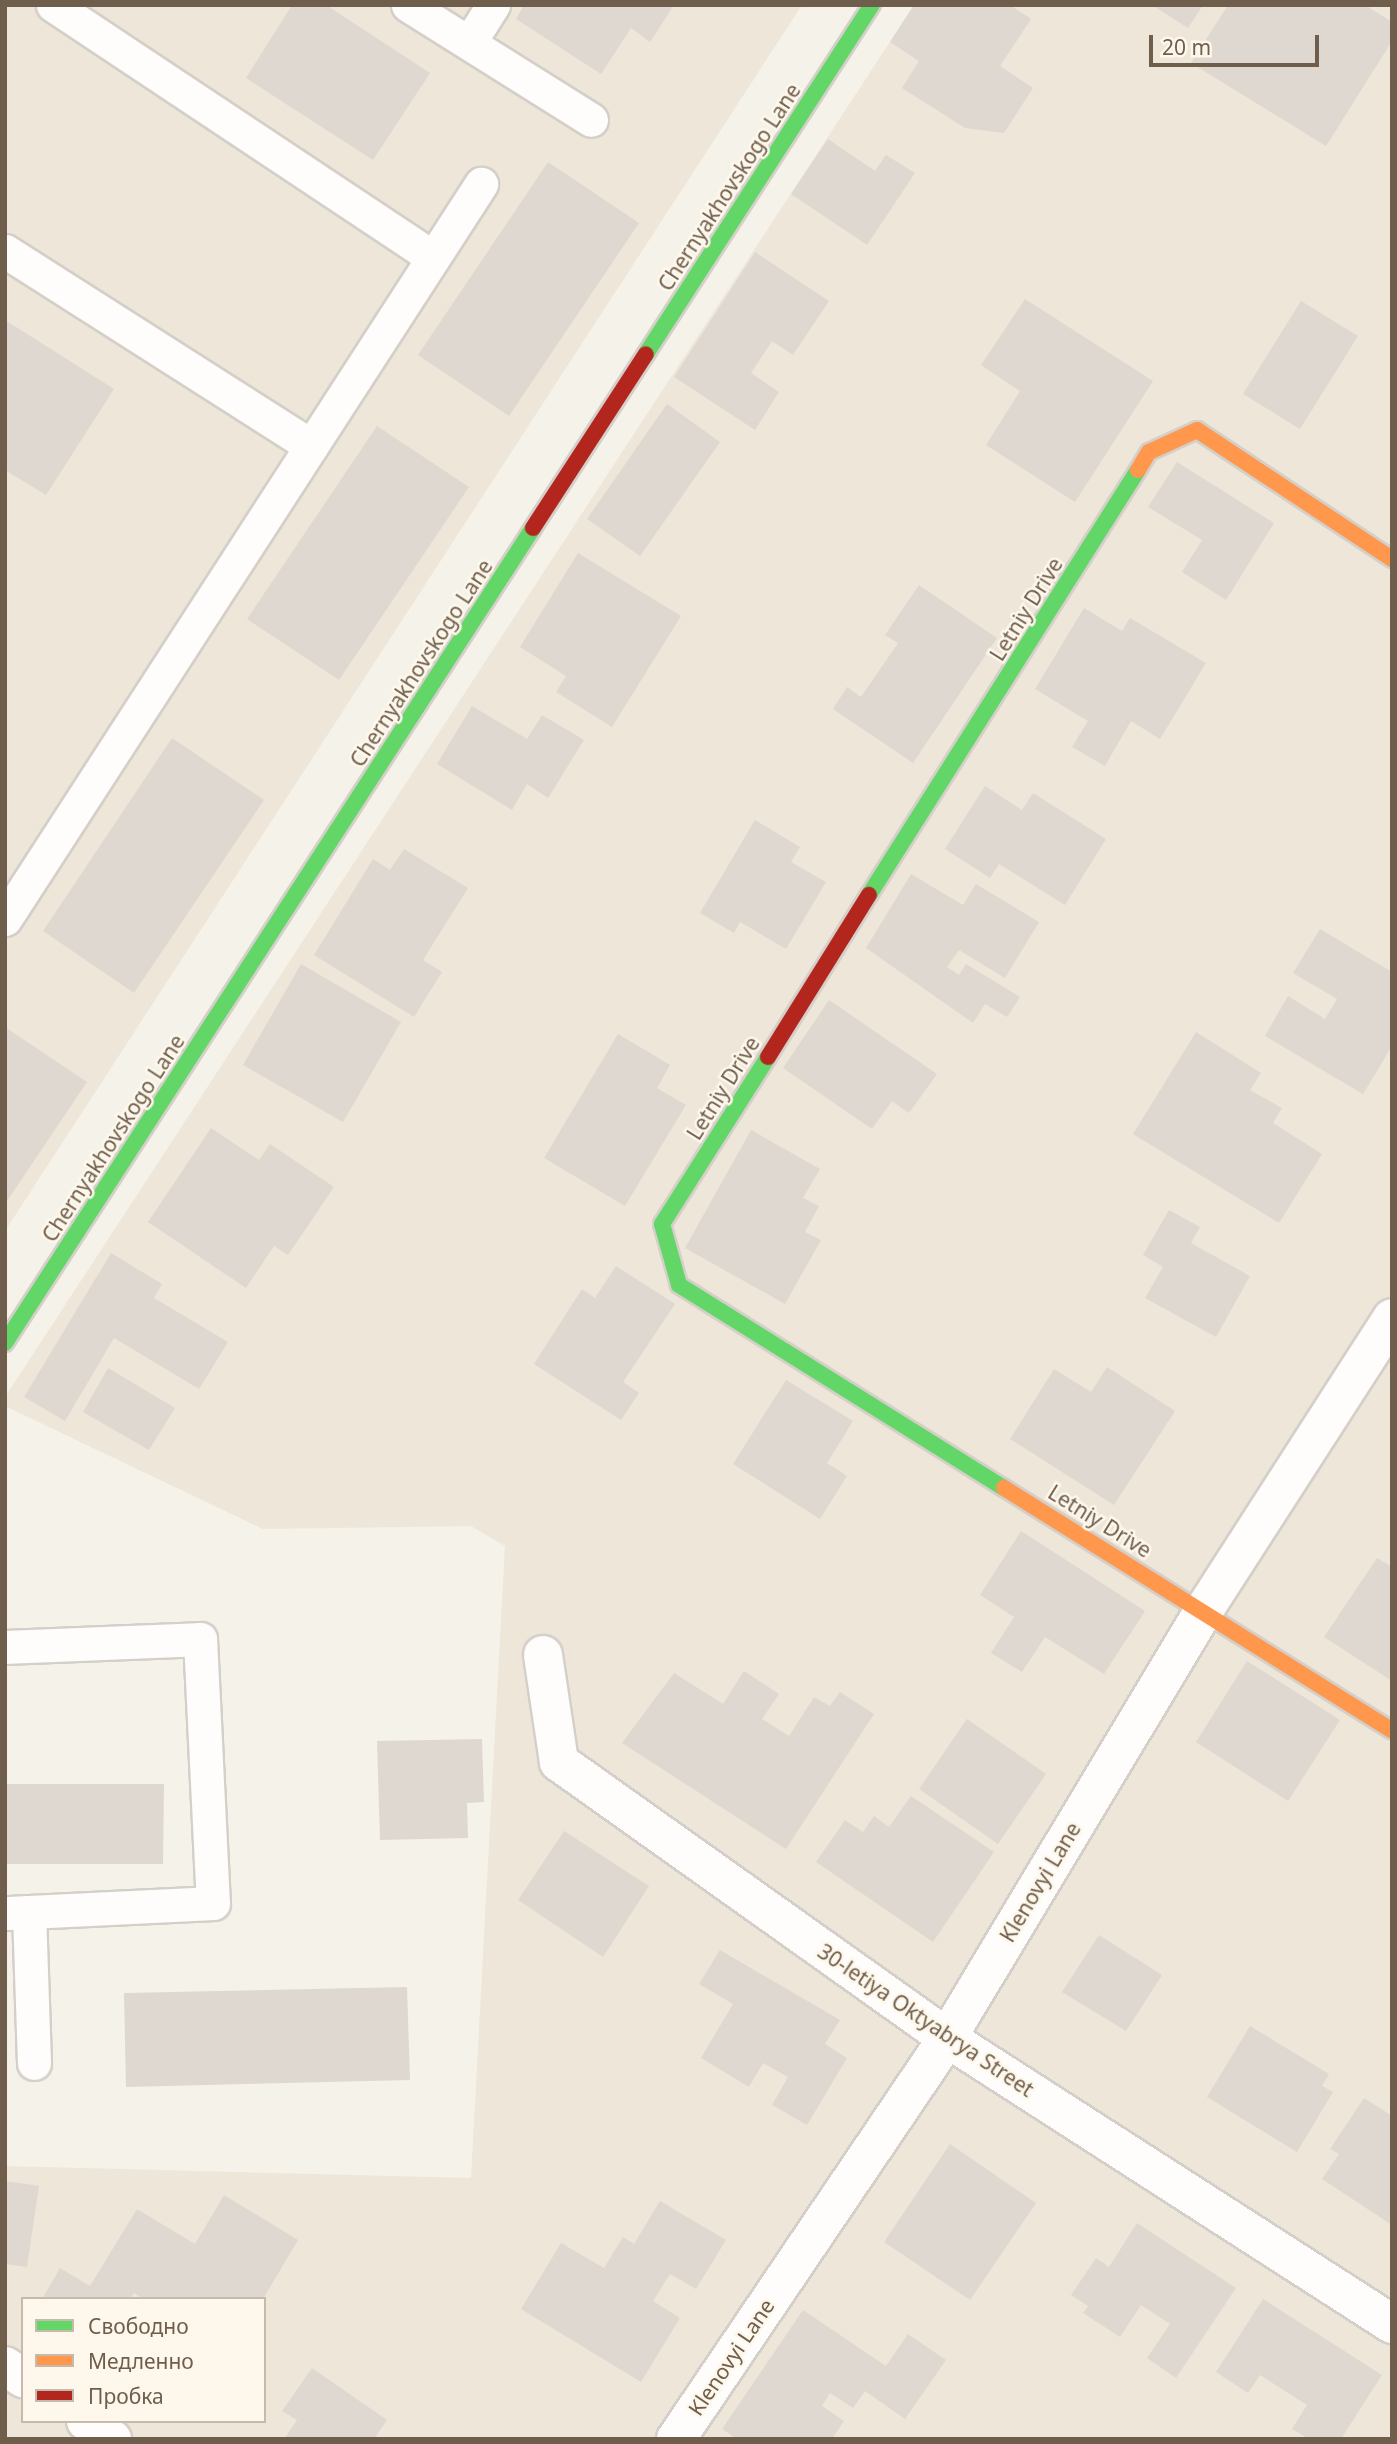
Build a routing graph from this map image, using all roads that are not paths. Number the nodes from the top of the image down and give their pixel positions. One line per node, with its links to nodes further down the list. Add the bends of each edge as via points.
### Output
1 (53, 5): 9 (lane)
2 (408, 5): 5 (lane)
3 (493, 5): 5 (lane)
4 (872, 5): 14 (street, Chernyakhovskogo Lane)
5 (469, 43): 6 (lane)
6 (591, 120)
7 (481, 184): 9 (lane)
8 (5, 251): 10 (lane)
9 (433, 257): 10 (lane)
10 (311, 446): 12 (lane)
11 (1392, 559): 15 (street, Letniy Drive, via 1197,430 1149,452 662,1224 678,1285)
12 (5, 919)
13 (1392, 1318): 15 (street, Klenovyi Lane)
14 (5, 1343)
15 (1204, 1610): 18 (street, Letniy Drive); 20 (street, Klenovyi Lane)
16 (5, 1647): 19 (lane, via 201,1639 213,1903)
17 (543, 1656): 20 (street, 30-letiya Oktyabrya Street, via 559,1762)
18 (1392, 1730)
19 (17, 1912): 21 (lane)
20 (947, 2038): 22 (street, 30-letiya Oktyabrya Street); 27 (street, Klenovyi Lane)
21 (34, 2063)
22 (1392, 2324)
23 (5, 2366): 24 (street)
24 (21, 2377)
25 (89, 2423): 26 (street)
26 (112, 2439)
27 (677, 2439)

